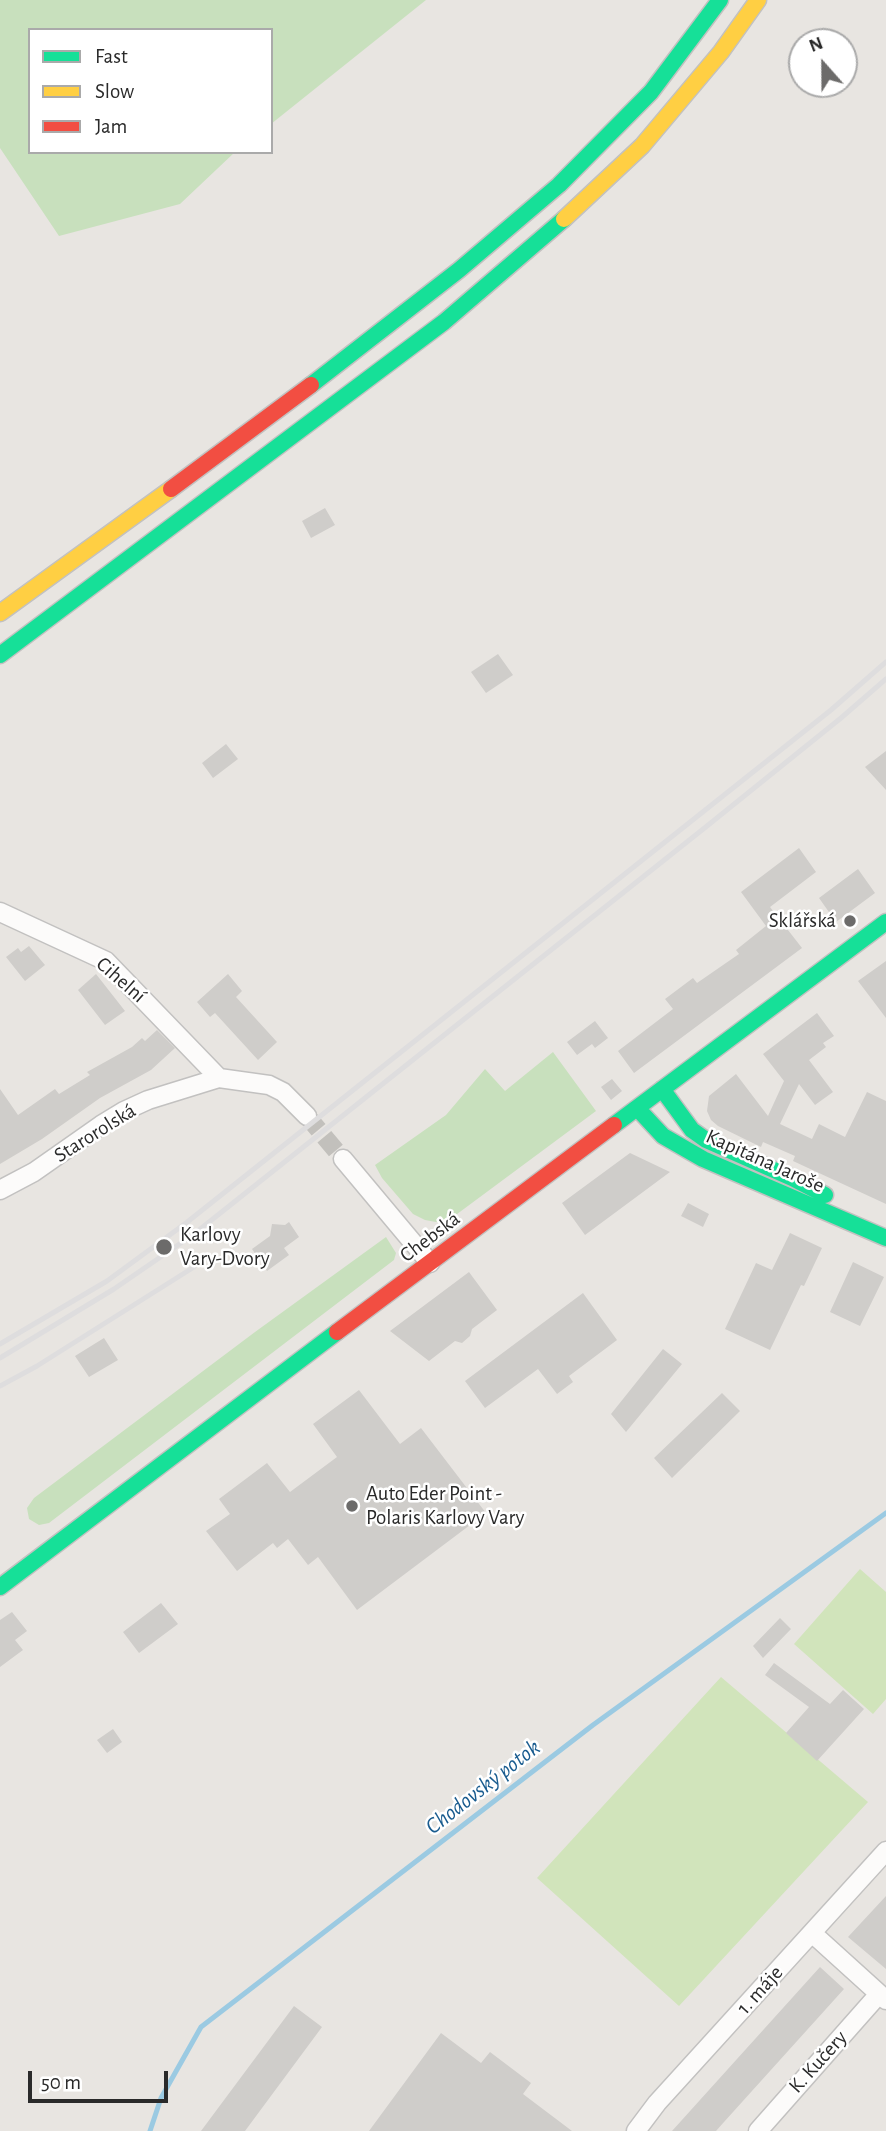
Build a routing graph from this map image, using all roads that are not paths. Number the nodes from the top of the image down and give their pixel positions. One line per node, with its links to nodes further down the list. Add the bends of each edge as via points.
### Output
1 (720, 0): 3 (main road, via 651,92 549,194 339,364)
2 (758, 0): 4 (main road, via 642,146 561,223 444,322)
3 (0, 613)
4 (0, 656)
5 (0, 912): 7 (street, Cihelní, via 106,961)
6 (882, 933): 8 (main road, Chebská)
7 (219, 1078): 10 (street, Starorolská, via 270,1085); 12 (street, Starorolská, via 124,1111)
8 (662, 1089): 9 (main road, Chebská); 13 (main road, Kapitána Jaroše, via 692,1130 706,1140 792,1178 848,1208)
9 (637, 1108): 13 (main road, Kapitána Jaroše, via 663,1136 703,1159); 14 (main road, Chebská)
10 (307, 1116)
11 (343, 1159): 14 (street)
12 (0, 1190)
13 (886, 1236)
14 (430, 1263): 15 (main road, Chebská)
15 (0, 1587)
16 (886, 1851): 17 (street, 1. máje)
17 (812, 1933): 18 (street, K. Kučery); 19 (street, 1. máje)
18 (883, 1997): 20 (street, K. Kučery)
19 (636, 2131)
20 (758, 2131)

